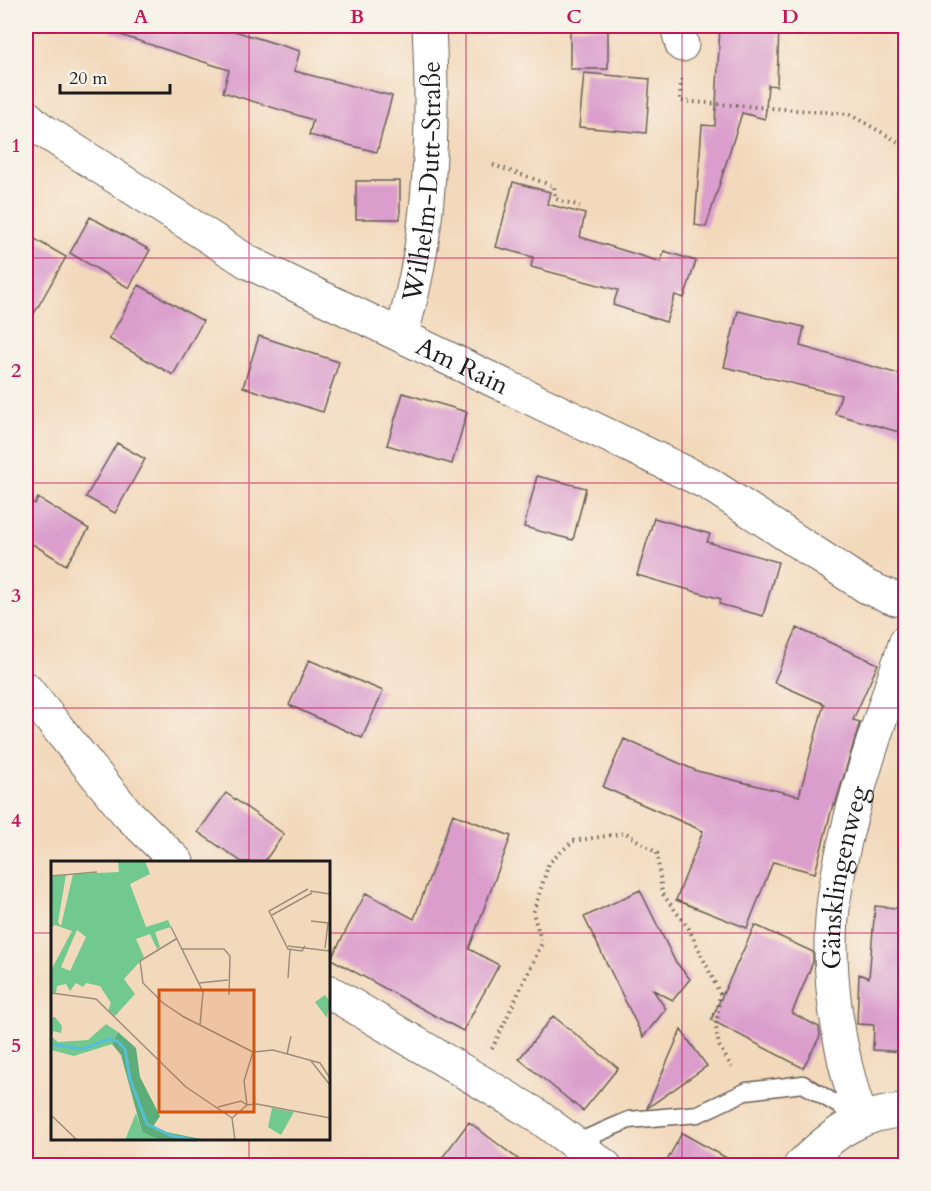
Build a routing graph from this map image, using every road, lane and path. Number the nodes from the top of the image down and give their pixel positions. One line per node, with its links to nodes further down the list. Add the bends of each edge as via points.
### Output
1 (429, 26): 7 (street, Wilhelm-Dutt-Straße, via 429,179 414,292)
2 (680, 35): 4 (path, via 680,101 849,114)
3 (26, 116): 7 (street, Am Rain, via 248,262)
4 (906, 146)
5 (493, 165): 6 (path, via 554,186 556,199)
6 (580, 206)
7 (401, 335): 8 (street, Am Rain, via 709,484 867,587)
8 (906, 600)
9 (904, 651): 16 (street, Gänsklingenweg, via 849,822 835,888 832,949 837,1012 843,1059)
10 (26, 689): 11 (street, via 127,813)
11 (176, 861)
12 (330, 991): 13 (street)
13 (478, 1080): 14 (path, via 542,943 533,913 549,863 573,840 626,833 657,853 663,893 690,929 720,994 716,1028 719,1046); 17 (street, via 536,1114)
14 (747, 1091): 16 (lane, via 803,1084); 17 (lane, via 698,1114 629,1120)
15 (906, 1111): 16 (street)
16 (861, 1119): 19 (street, via 826,1140)
17 (575, 1143): 18 (street)
18 (605, 1166)
19 (800, 1166)

